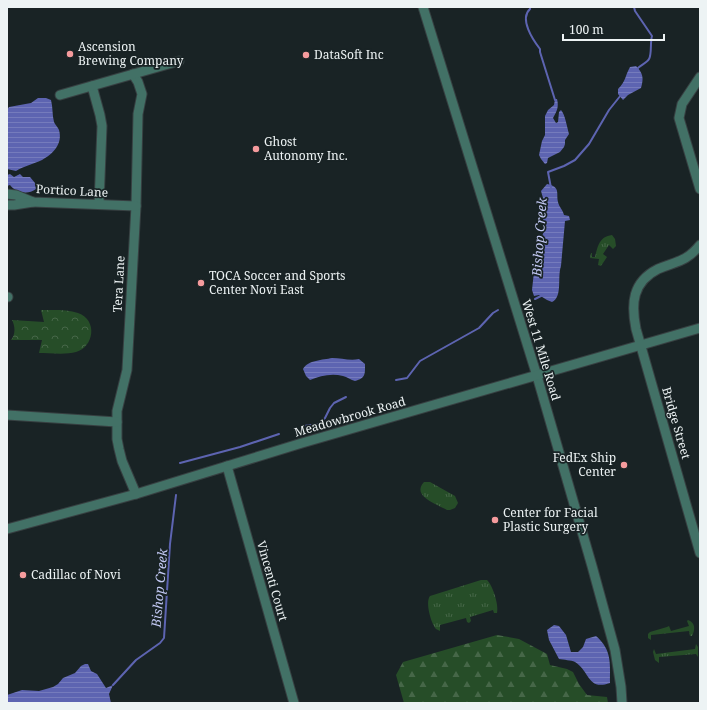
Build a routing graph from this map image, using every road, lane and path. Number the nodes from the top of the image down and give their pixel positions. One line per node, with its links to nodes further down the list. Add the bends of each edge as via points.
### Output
1 (423, 7): 16 (street, West 11 Mile Road)
2 (179, 61): 3 (street)
3 (133, 74): 5 (street); 12 (street, Tera Lane, via 142,94 138,114)
4 (700, 77): 7 (street, via 682,104 679,118)
5 (92, 86): 6 (street); 10 (street, via 102,126)
6 (60, 95)
7 (700, 189)
8 (7, 194): 9 (street, Portico Lane)
9 (32, 202): 10 (street, Portico Lane); 11 (street)
10 (99, 204): 12 (street, Portico Lane)
11 (7, 205)
12 (136, 206): 18 (street, Tera Lane, via 127,370)
13 (700, 245): 15 (street, Bridge Street, via 687,258 651,273 640,284 633,302 633,313)
14 (700, 328): 15 (street, Meadowbrook Road)
15 (641, 345): 16 (street, Meadowbrook Road); 22 (street, Bridge Street)
16 (538, 376): 19 (street, Meadowbrook Road); 24 (street, West 11 Mile Road, via 612,638)
17 (7, 415): 18 (street)
18 (116, 422): 20 (street, Tera Lane, via 122,461)
19 (227, 466): 20 (street, Meadowbrook Road); 23 (street, Vincenti Court)
20 (136, 494): 21 (street, Meadowbrook Road)
21 (7, 529)
22 (700, 553)
23 (294, 703)
24 (622, 703)

